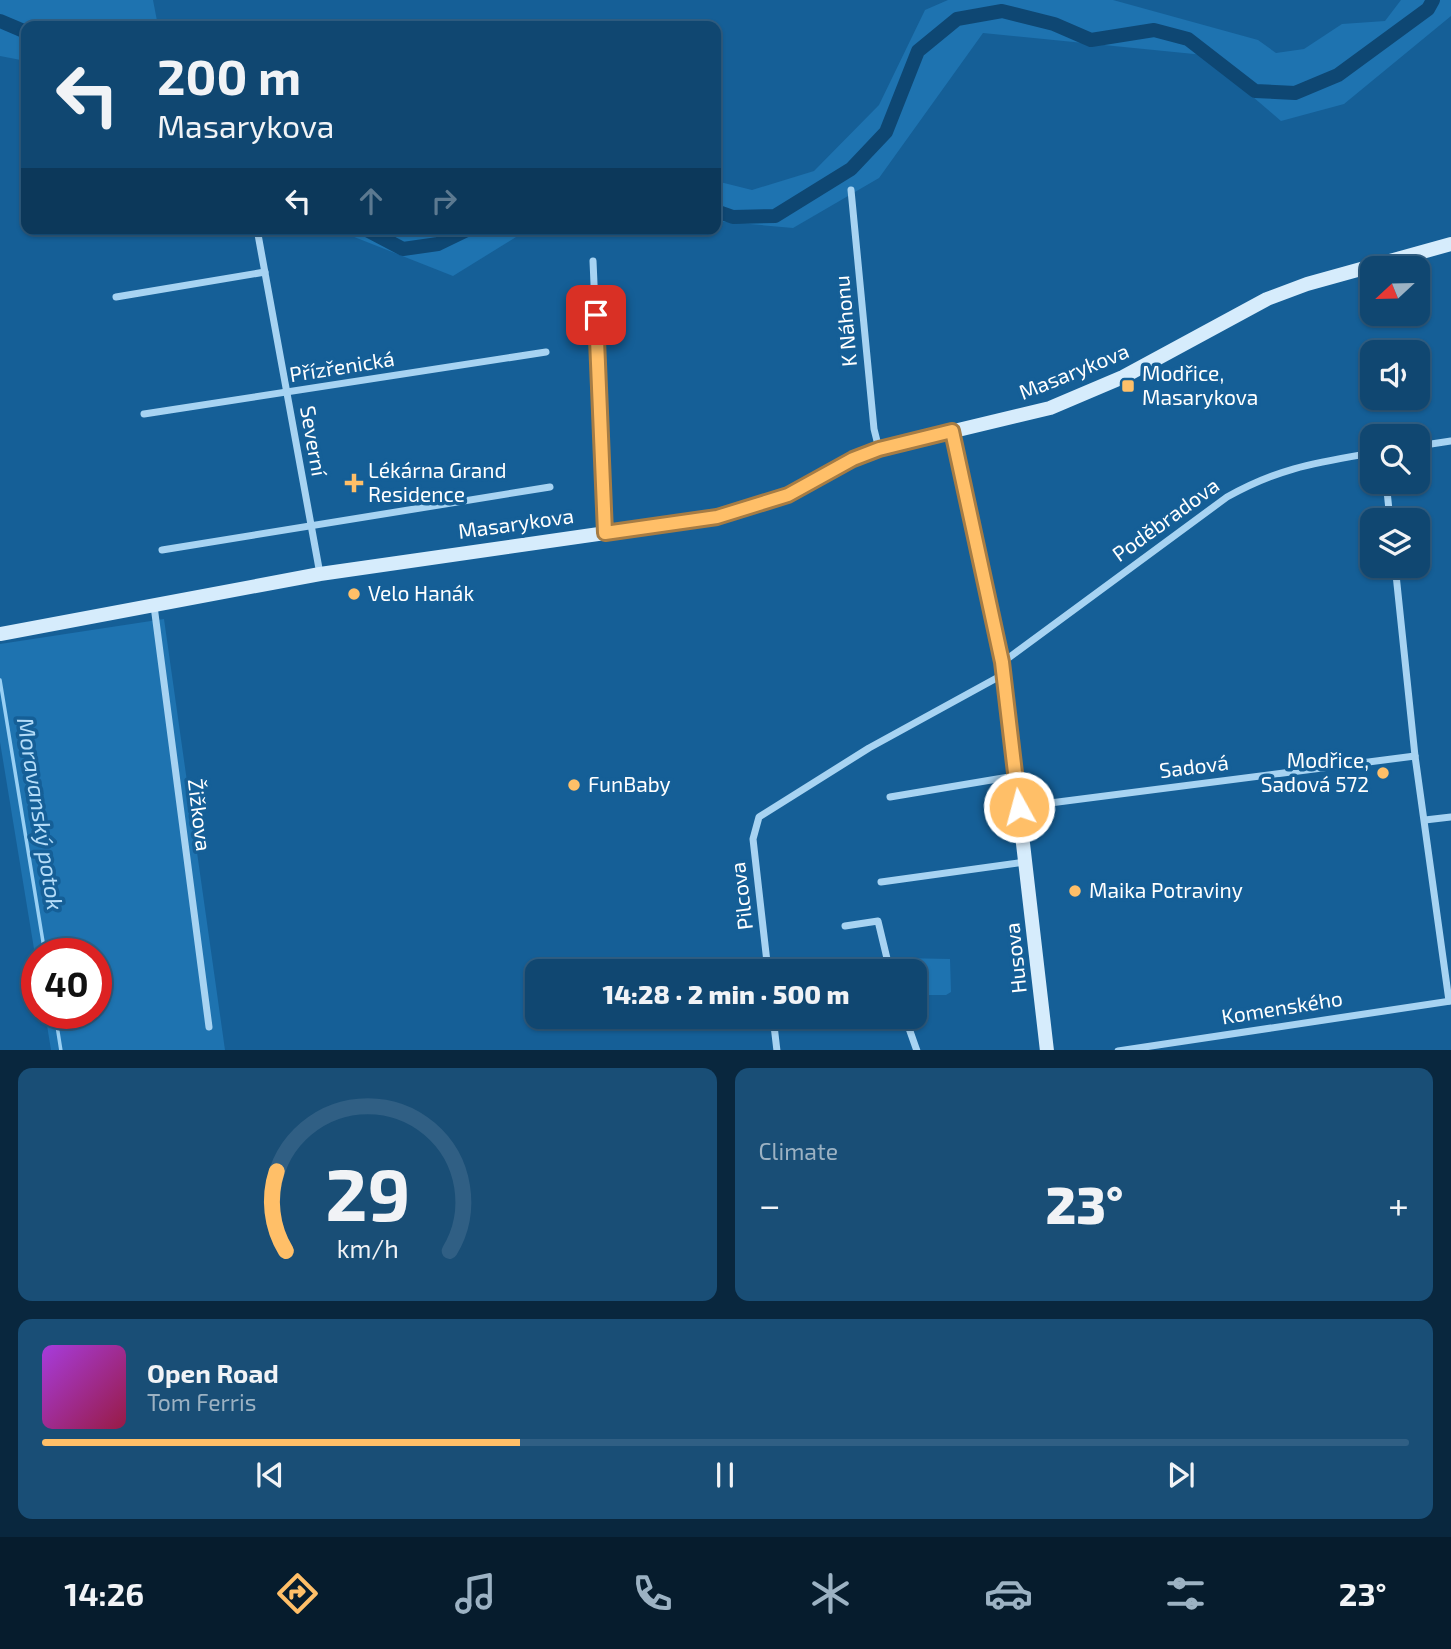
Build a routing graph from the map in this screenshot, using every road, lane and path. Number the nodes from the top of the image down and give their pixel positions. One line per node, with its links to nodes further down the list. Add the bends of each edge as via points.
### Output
1 (851, 190): 13 (street, K Náhonu)
2 (258, 235): 5 (street, Severní)
3 (1451, 244): 10 (street, Masarykova, via 1307,284 1268,299 1123,377 1050,408)
4 (593, 261): 17 (street)
5 (265, 272): 6 (street); 8 (street, Severní)
6 (116, 297)
7 (546, 352): 8 (street, Přízřenická)
8 (287, 393): 9 (street, Přízřenická); 16 (street, Severní)
9 (144, 414)
10 (952, 431): 13 (street, Masarykova); 23 (street, Husova)
11 (1451, 441): 12 (street)
12 (1430, 444)
13 (879, 449): 17 (street, Masarykova, via 788,495 717,517)
14 (1360, 455): 23 (street, Poděbradova, via 1263,477 1227,497)
15 (550, 487): 16 (street, Masarykova)
16 (311, 526): 18 (street, Masarykova); 19 (street, Severní)
17 (605, 533): 19 (street, Masarykova)
18 (162, 550)
19 (320, 574): 21 (street, Masarykova)
20 (1396, 578): 24 (street)
21 (154, 606): 22 (street, Masarykova); 37 (street, Žižkova)
22 (1, 634)
23 (1003, 668): 25 (street, Husova); 28 (street, Poděbradova)
24 (1415, 756): 27 (street, Sadová); 30 (street)
25 (1015, 776): 26 (street); 27 (street, Husova)
26 (890, 797)
27 (1019, 807): 31 (street, Husova)
28 (759, 817): 34 (street, Pilcova, via 753,839)
29 (1451, 817): 30 (street)
30 (1425, 820): 36 (street)
31 (1026, 862): 32 (street); 42 (street, Husova)
32 (881, 882)
33 (845, 926): 35 (street, via 878,921)
34 (767, 959)
35 (887, 959)
36 (1450, 1001): 43 (street, Komenského)
37 (209, 1027)
38 (774, 1029): 40 (street)
39 (909, 1029): 41 (street)
40 (777, 1050)
41 (917, 1050)
42 (1047, 1050)
43 (1125, 1050)

